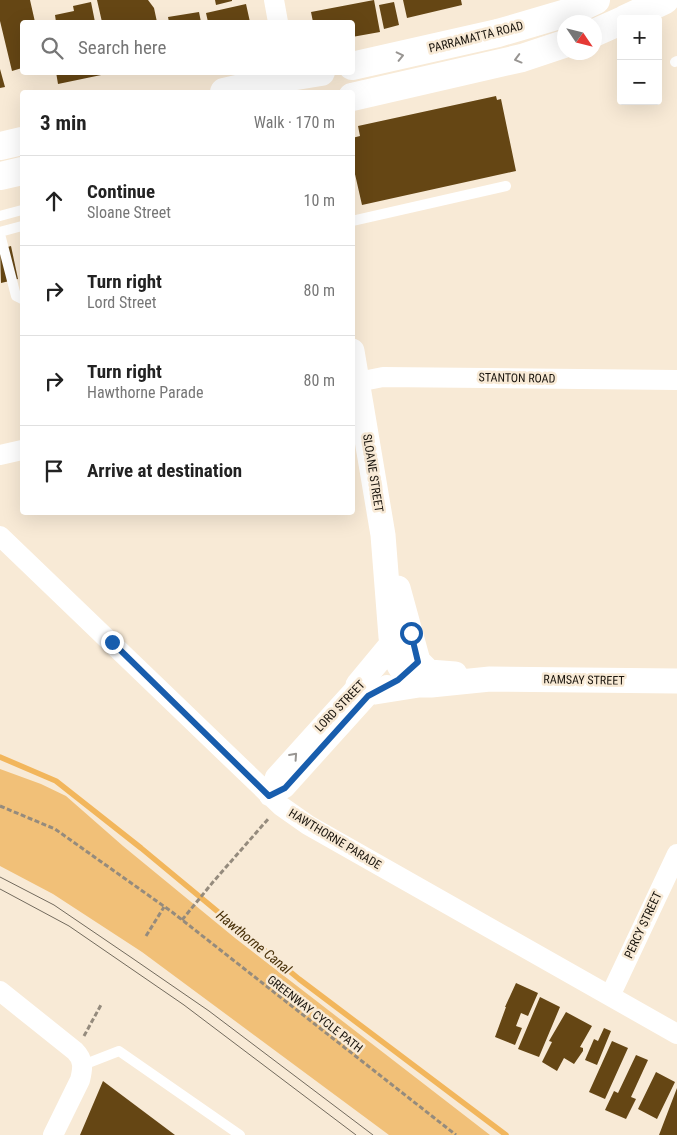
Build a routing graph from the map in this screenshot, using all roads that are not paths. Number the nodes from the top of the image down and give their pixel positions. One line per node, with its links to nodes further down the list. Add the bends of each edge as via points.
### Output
1 (274, 0): 5 (street)
2 (596, 0): 9 (highway, PARRAMATTA ROAD, one-way to 2, via 498,33 573,11)
3 (665, 0): 4 (highway)
4 (633, 15)
5 (278, 20)
6 (617, 23): 7 (highway)
7 (602, 29)
8 (557, 46): 13 (highway, one-way to 13, via 522,58)
9 (355, 65)
10 (310, 75): 11 (highway)
11 (293, 80): 12 (highway)
12 (236, 90)
13 (355, 96)
14 (20, 141): 15 (highway)
15 (0, 146)
16 (20, 171): 17 (highway)
17 (0, 176)
18 (506, 186): 21 (lane)
19 (20, 211): 20 (lane)
20 (0, 216)
21 (355, 220)
22 (20, 227): 23 (lane)
23 (0, 233): 24 (lane, via 16,296)
24 (20, 298)
25 (355, 366): 27 (street, SLOANE STREET)
26 (677, 380): 27 (street, STANTON ROAD, via 383,377)
27 (358, 382): 31 (street, SLOANE STREET)
28 (20, 450): 29 (street)
29 (0, 455)
30 (0, 536): 34 (street, HAWTHORNE PARADE)
31 (406, 666): 32 (street, RAMSAY STREET, via 490,679); 33 (street); 33 (street)
32 (677, 681)
33 (366, 688): 34 (street, LORD STREET, via 368,696)
34 (275, 801): 37 (street, HAWTHORNE PARADE, via 308,825)
35 (677, 854): 37 (street, PERCY STREET)
36 (0, 991): 39 (street)
37 (610, 996): 38 (street, HAWTHORNE PARADE)
38 (677, 1034)
39 (80, 1059): 40 (street, via 80,1080); 41 (lane, via 119,1051)
40 (53, 1135)
41 (240, 1135)

